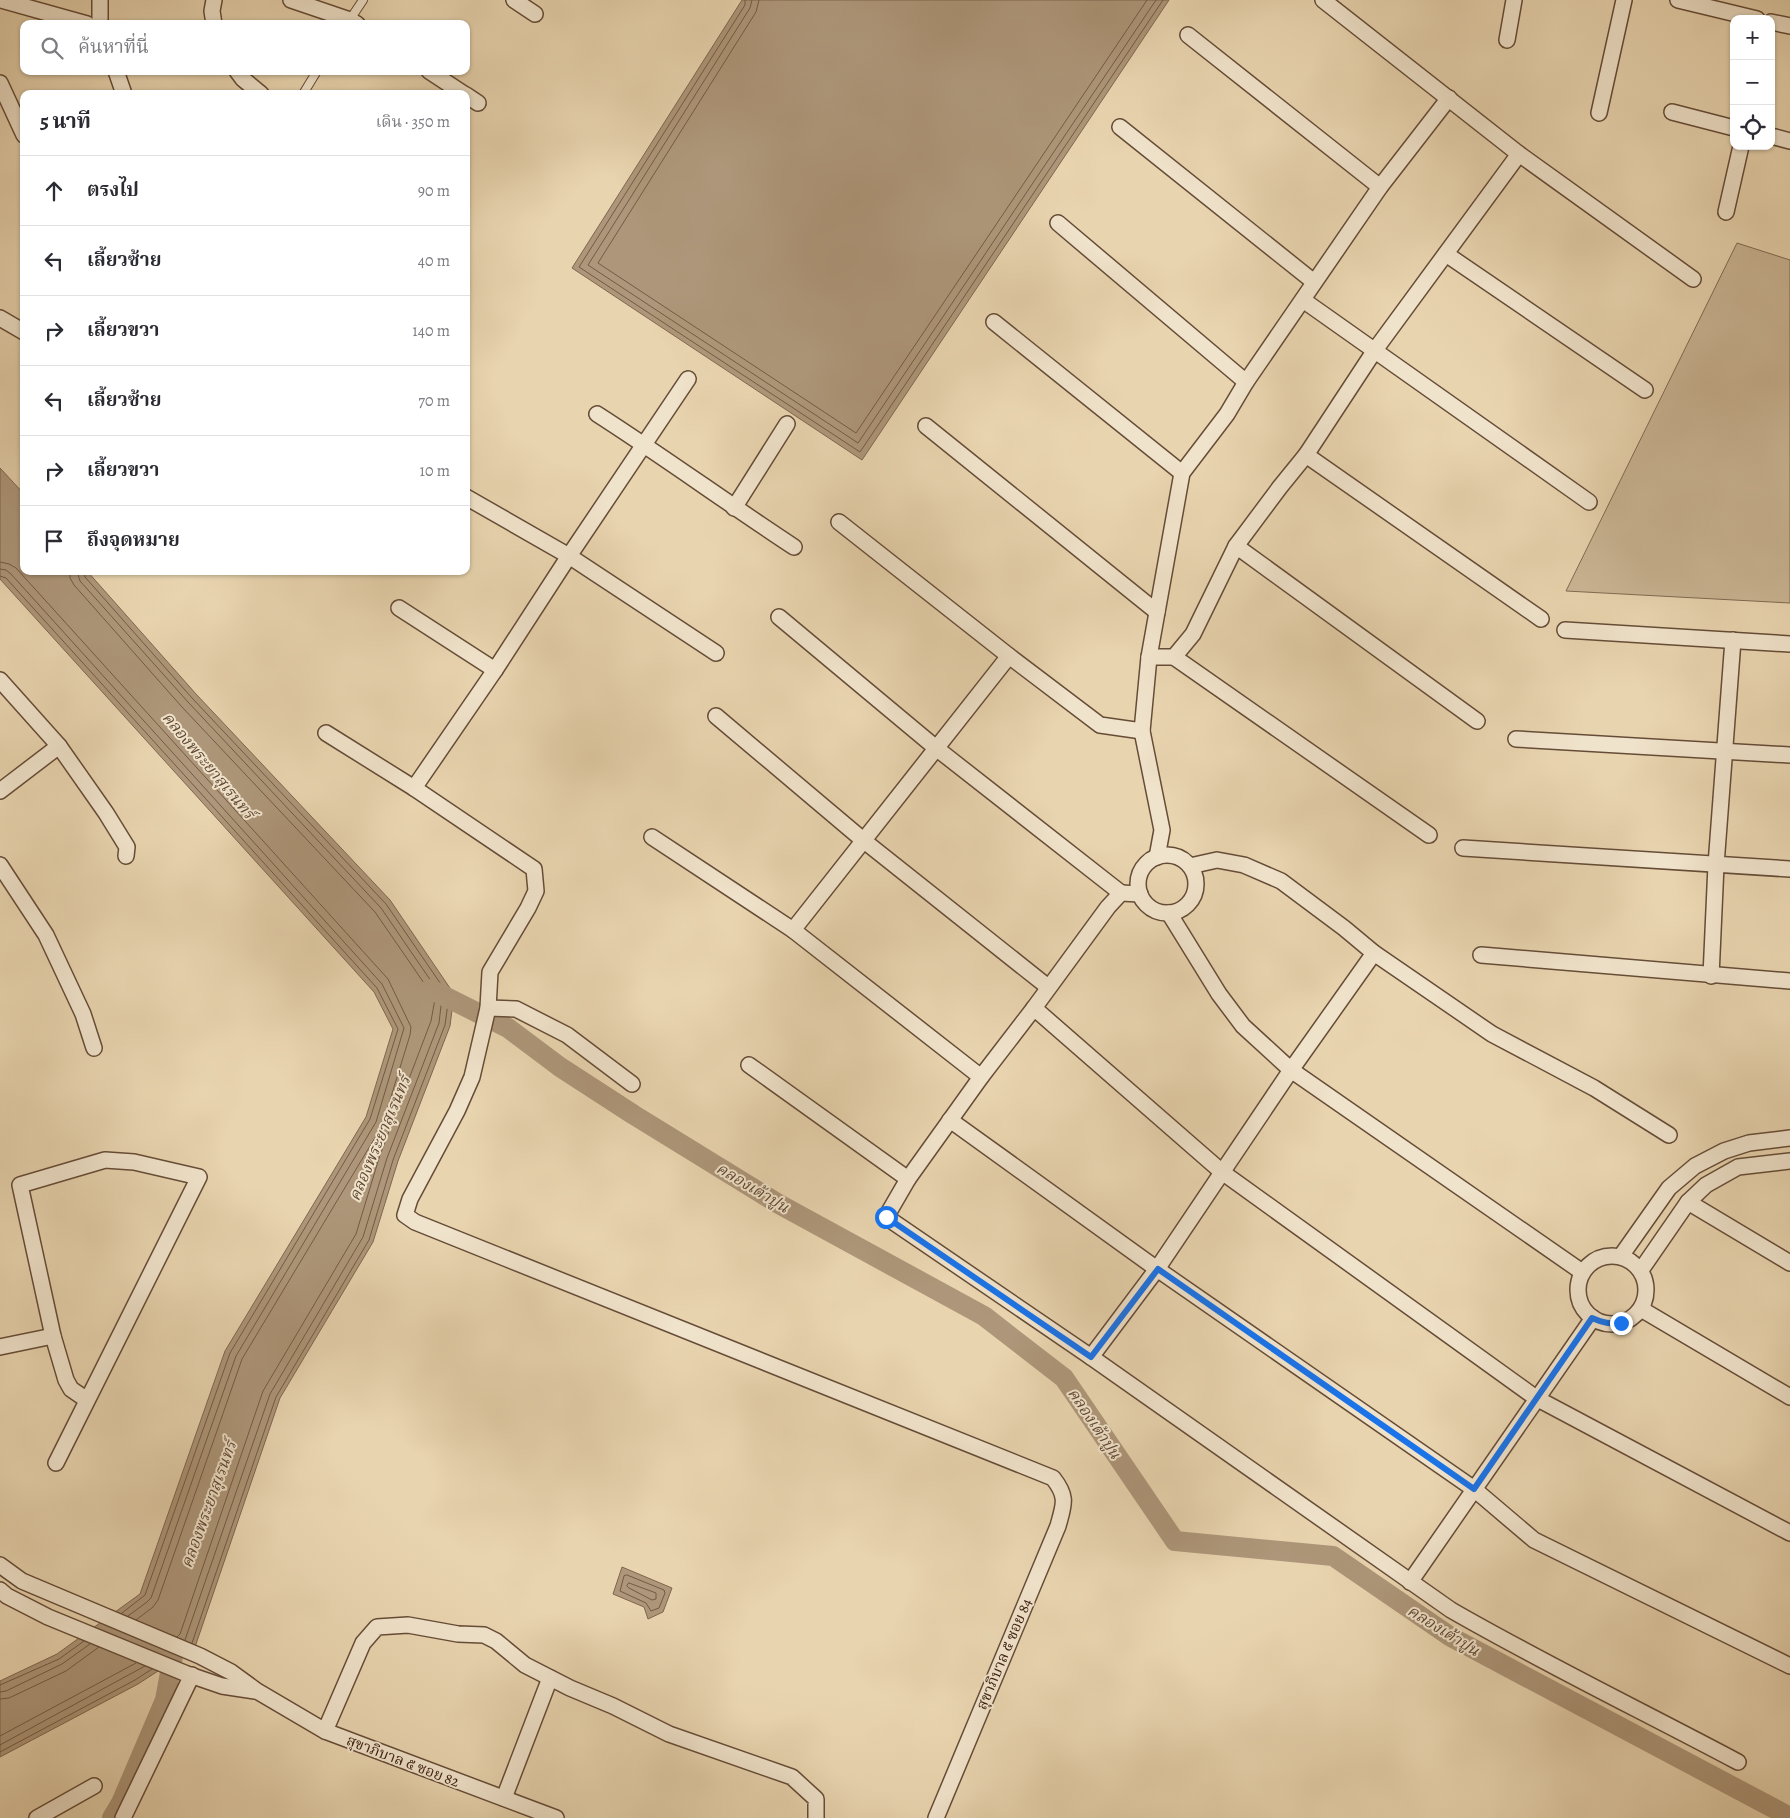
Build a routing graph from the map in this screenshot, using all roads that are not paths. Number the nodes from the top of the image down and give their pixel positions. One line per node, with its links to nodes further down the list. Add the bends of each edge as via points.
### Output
1 (0, 0): 13 (street)
2 (100, 0): 14 (street)
3 (214, 0): 15 (street)
4 (291, 0): 16 (street)
5 (363, 0): 17 (lane)
6 (514, 0): 11 (street)
7 (1323, 0): 31 (street)
8 (1514, 0): 21 (street)
9 (1624, 0): 33 (street)
10 (1678, 0): 12 (street)
11 (535, 14)
12 (1740, 15)
13 (72, 20)
14 (100, 20)
15 (213, 20)
16 (346, 20)
17 (353, 20)
18 (1775, 23): 19 (street)
19 (1790, 26)
20 (1188, 35): 41 (street)
21 (1507, 40)
22 (117, 75): 27 (street)
23 (240, 75): 28 (street)
24 (315, 75): 29 (lane)
25 (435, 75): 30 (street)
26 (0, 83): 34 (street)
27 (123, 90)
28 (256, 90)
29 (305, 90)
30 (458, 90)
31 (1449, 98): 40 (street); 41 (street)
32 (1672, 112): 36 (street)
33 (1599, 113)
34 (20, 126)
35 (1120, 127): 46 (street)
36 (1730, 127)
37 (1775, 137): 38 (street)
38 (1790, 140)
39 (1740, 150): 42 (street)
40 (1519, 154): 44 (street); 45 (street)
41 (1380, 187): 46 (street)
42 (1726, 212)
43 (1058, 223): 53 (street)
44 (1446, 254): 51 (street); 54 (street)
45 (1693, 279)
46 (1314, 282): 47 (street)
47 (1303, 300): 51 (street); 53 (street)
48 (0, 318): 50 (street)
49 (994, 322): 60 (street)
50 (20, 330)
51 (1375, 350): 59 (street); 62 (street)
52 (688, 379): 58 (street)
53 (1246, 382): 60 (street, via 1227,414)
54 (1645, 390)
55 (597, 414): 58 (street)
56 (787, 424): 63 (street)
57 (926, 426): 69 (street)
58 (645, 444): 63 (street); 67 (street)
59 (1306, 455): 65 (street); 71 (street)
60 (1182, 473): 69 (street)
61 (470, 500): 67 (street)
62 (1589, 502)
63 (734, 508): 66 (street)
64 (839, 522): 76 (street)
65 (1236, 546): 78 (street, via 1192,634); 82 (street)
66 (794, 547)
67 (569, 556): 75 (street); 79 (street)
68 (399, 608): 79 (street)
69 (1157, 612): 77 (street)
70 (779, 616): 87 (street)
71 (1541, 619)
72 (1565, 630): 73 (street)
73 (1733, 640): 74 (street); 88 (street)
74 (1790, 644)
75 (716, 653)
76 (1009, 656): 83 (street, via 1100,725); 87 (street)
77 (1149, 657): 78 (street); 83 (street)
78 (1174, 657): 92 (street)
79 (496, 670): 90 (street)
80 (0, 680): 86 (street)
81 (716, 716): 94 (street)
82 (1477, 721)
83 (1142, 731): 97 (street, via 1162,830)
84 (326, 734): 90 (street)
85 (1516, 739): 88 (street)
86 (60, 746): 91 (street); 96 (street, via 127,846)
87 (936, 748): 94 (street); 102 (street)
88 (1725, 751): 89 (street); 99 (street)
89 (1790, 755)
90 (414, 788): 112 (street, via 534,869 536,891 490,972)
91 (0, 791)
92 (1429, 835)
93 (652, 837): 105 (street)
94 (864, 840): 105 (street); 110 (street)
95 (1462, 848): 99 (street)
96 (126, 856)
97 (1157, 857): 100 (street, via 1175,856); 103 (street, via 1149,861 1139,876)
98 (0, 865): 113 (street, via 46,935 83,1014)
99 (1716, 865): 101 (street); 108 (street)
100 (1190, 866): 104 (street, via 1196,882 1192,900 1178,911); 106 (street, via 1217,860 1244,865 1281,881)
101 (1790, 869)
102 (1121, 893): 103 (street); 110 (street)
103 (1140, 894): 104 (street, via 1152,908)
104 (1169, 912): 115 (street, via 1219,994 1243,1026)
105 (793, 930): 116 (street)
106 (1374, 953): 115 (street); 119 (street, via 1492,1034 1594,1088)
107 (1482, 955): 108 (street)
108 (1711, 976): 109 (street)
109 (1790, 981)
110 (1048, 987): 111 (street)
111 (1034, 1008): 116 (street); 122 (street)
112 (488, 1012): 117 (street, via 516,1009 567,1034); 156 (street, สุขาภิบาล ๕ ซอย 84, via 472,1077 410,1198 405,1215 415,1222 1053,1478 1061,1489 1065,1503 1058,1526)
113 (94, 1048)
114 (749, 1065): 123 (street)
115 (1291, 1070): 122 (street); 129 (street)
116 (981, 1077): 118 (street)
117 (632, 1084)
118 (950, 1120): 123 (street); 127 (street)
119 (1669, 1135)
120 (1790, 1138): 125 (street, via 1740,1145 1695,1166 1669,1188)
121 (1790, 1161): 124 (street, via 1738,1167 1706,1184)
122 (1222, 1172): 127 (street); 136 (street)
123 (908, 1179): 134 (street, via 886,1217)
124 (1688, 1202): 126 (street); 128 (street)
125 (1621, 1256): 128 (street); 129 (street, via 1599,1258)
126 (1790, 1263)
127 (1158, 1269): 134 (street); 139 (street)
128 (1641, 1270): 130 (street, via 1646,1284)
129 (1582, 1272): 131 (street, via 1578,1282 1580,1302)
130 (1641, 1309): 131 (street, via 1621,1323 1612,1324); 135 (street)
131 (1592, 1318): 136 (street)
132 (53, 1336): 133 (street); 137 (street, via 71,1390); 137 (street, via 20,1185 105,1160 134,1162 199,1177)
133 (0, 1347)
134 (1091, 1357): 142 (street)
135 (1790, 1397)
136 (1536, 1398): 139 (street); 140 (street)
137 (87, 1400): 138 (street)
138 (56, 1463)
139 (1474, 1489): 142 (street); 144 (street, via 1534,1540)
140 (1790, 1533)
141 (0, 1565): 147 (street, สุขาภิบาล ๕ ซอย 82, via 22,1581 200,1656 231,1672)
142 (1410, 1582): 149 (street, via 1485,1630)
143 (0, 1590): 145 (street, สุขาภิบาล ๕ ซอย 82, via 48,1617)
144 (1790, 1666)
145 (190, 1674): 147 (street, สุขาภิบาล ๕ ซอย 82, via 222,1686); 153 (street)
146 (550, 1678): 148 (street, via 525,1665 484,1635 408,1625 377,1627 362,1643); 151 (street); 155 (street, via 669,1734 792,1777 816,1799)
147 (257, 1691): 148 (street, สุขาภิบาล ๕ ซอย 82)
148 (324, 1731): 151 (street, สุขาภิบาล ๕ ซอย 82)
149 (1738, 1762)
150 (94, 1786): 152 (street)
151 (504, 1798): 154 (street, สุขาภิบาล ๕ ซอย 82)
152 (37, 1818)
153 (123, 1818)
154 (556, 1818)
155 (816, 1818)
156 (936, 1818)

